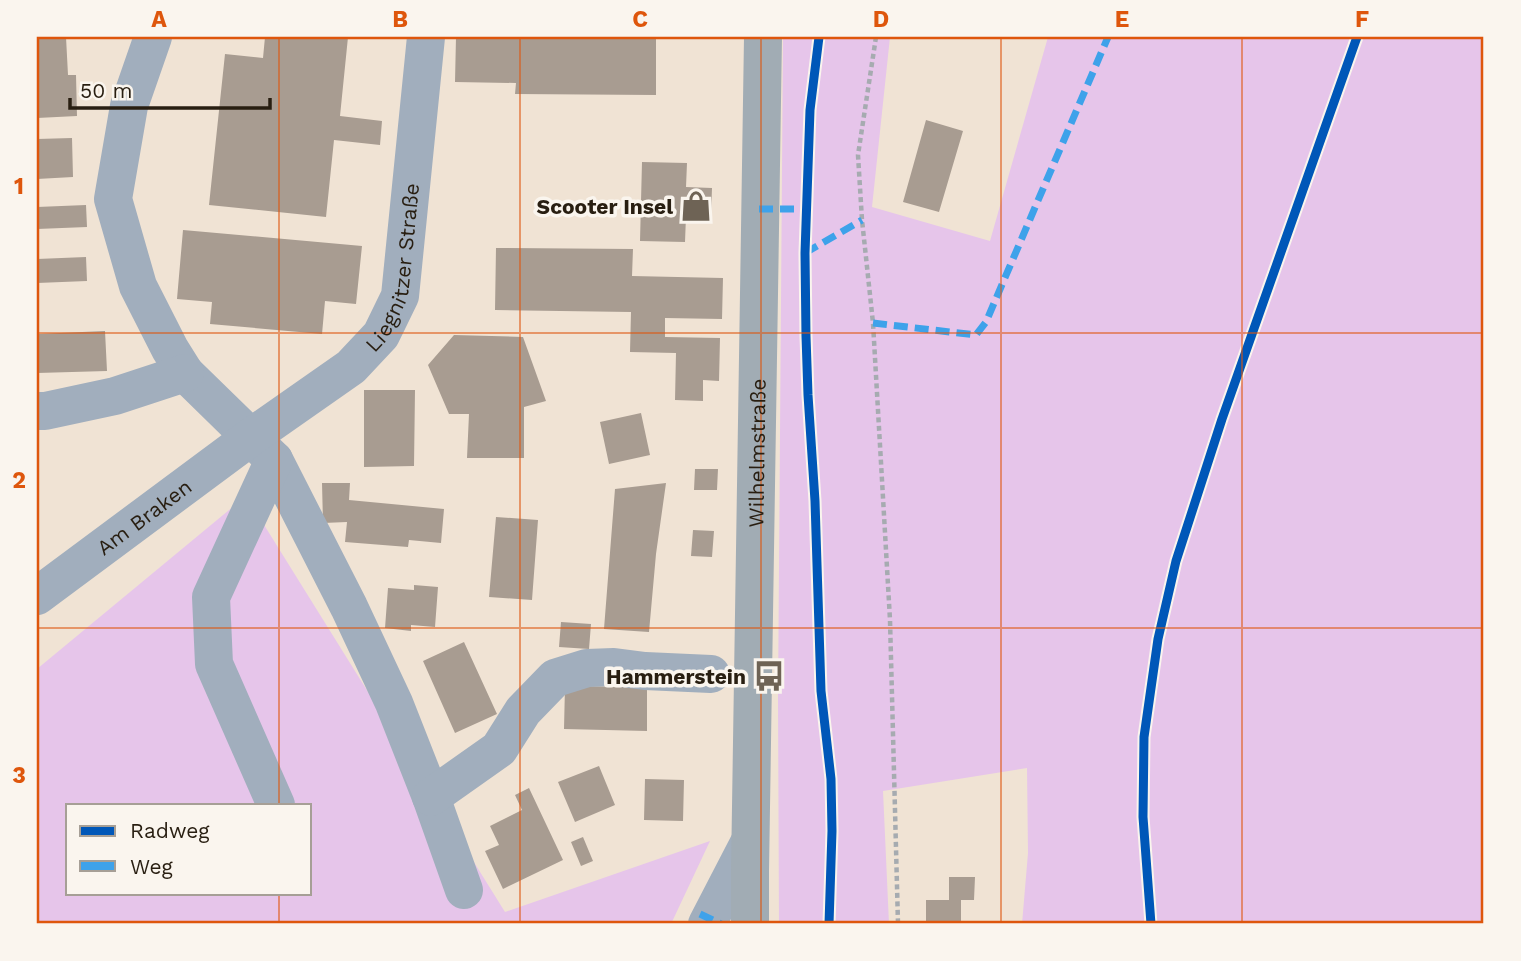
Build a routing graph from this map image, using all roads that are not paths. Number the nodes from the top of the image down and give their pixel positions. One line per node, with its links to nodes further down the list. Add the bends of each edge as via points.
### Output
1 (153, 37): 4 (street, via 129,106 113,199 138,286)
2 (426, 37): 6 (street, Liegnitzer Straße, via 400,296 381,335)
3 (763, 37): 11 (main road, Wilhelmstraße)
4 (185, 373): 5 (street, via 116,396); 6 (street)
5 (37, 411)
6 (263, 448): 7 (street, Am Braken); 9 (street, via 338,585); 10 (street, via 211,597 214,664)
7 (37, 596)
8 (711, 674): 9 (street, via 614,667 587,668 555,678 523,711 499,749)
9 (431, 797): 12 (street)
10 (276, 804)
11 (750, 856): 13 (street); 14 (main road, Wilhelmstraße); 15 (main road, Wilhelmstraße)
12 (464, 890)
13 (707, 924)
14 (731, 924)
15 (750, 924)

